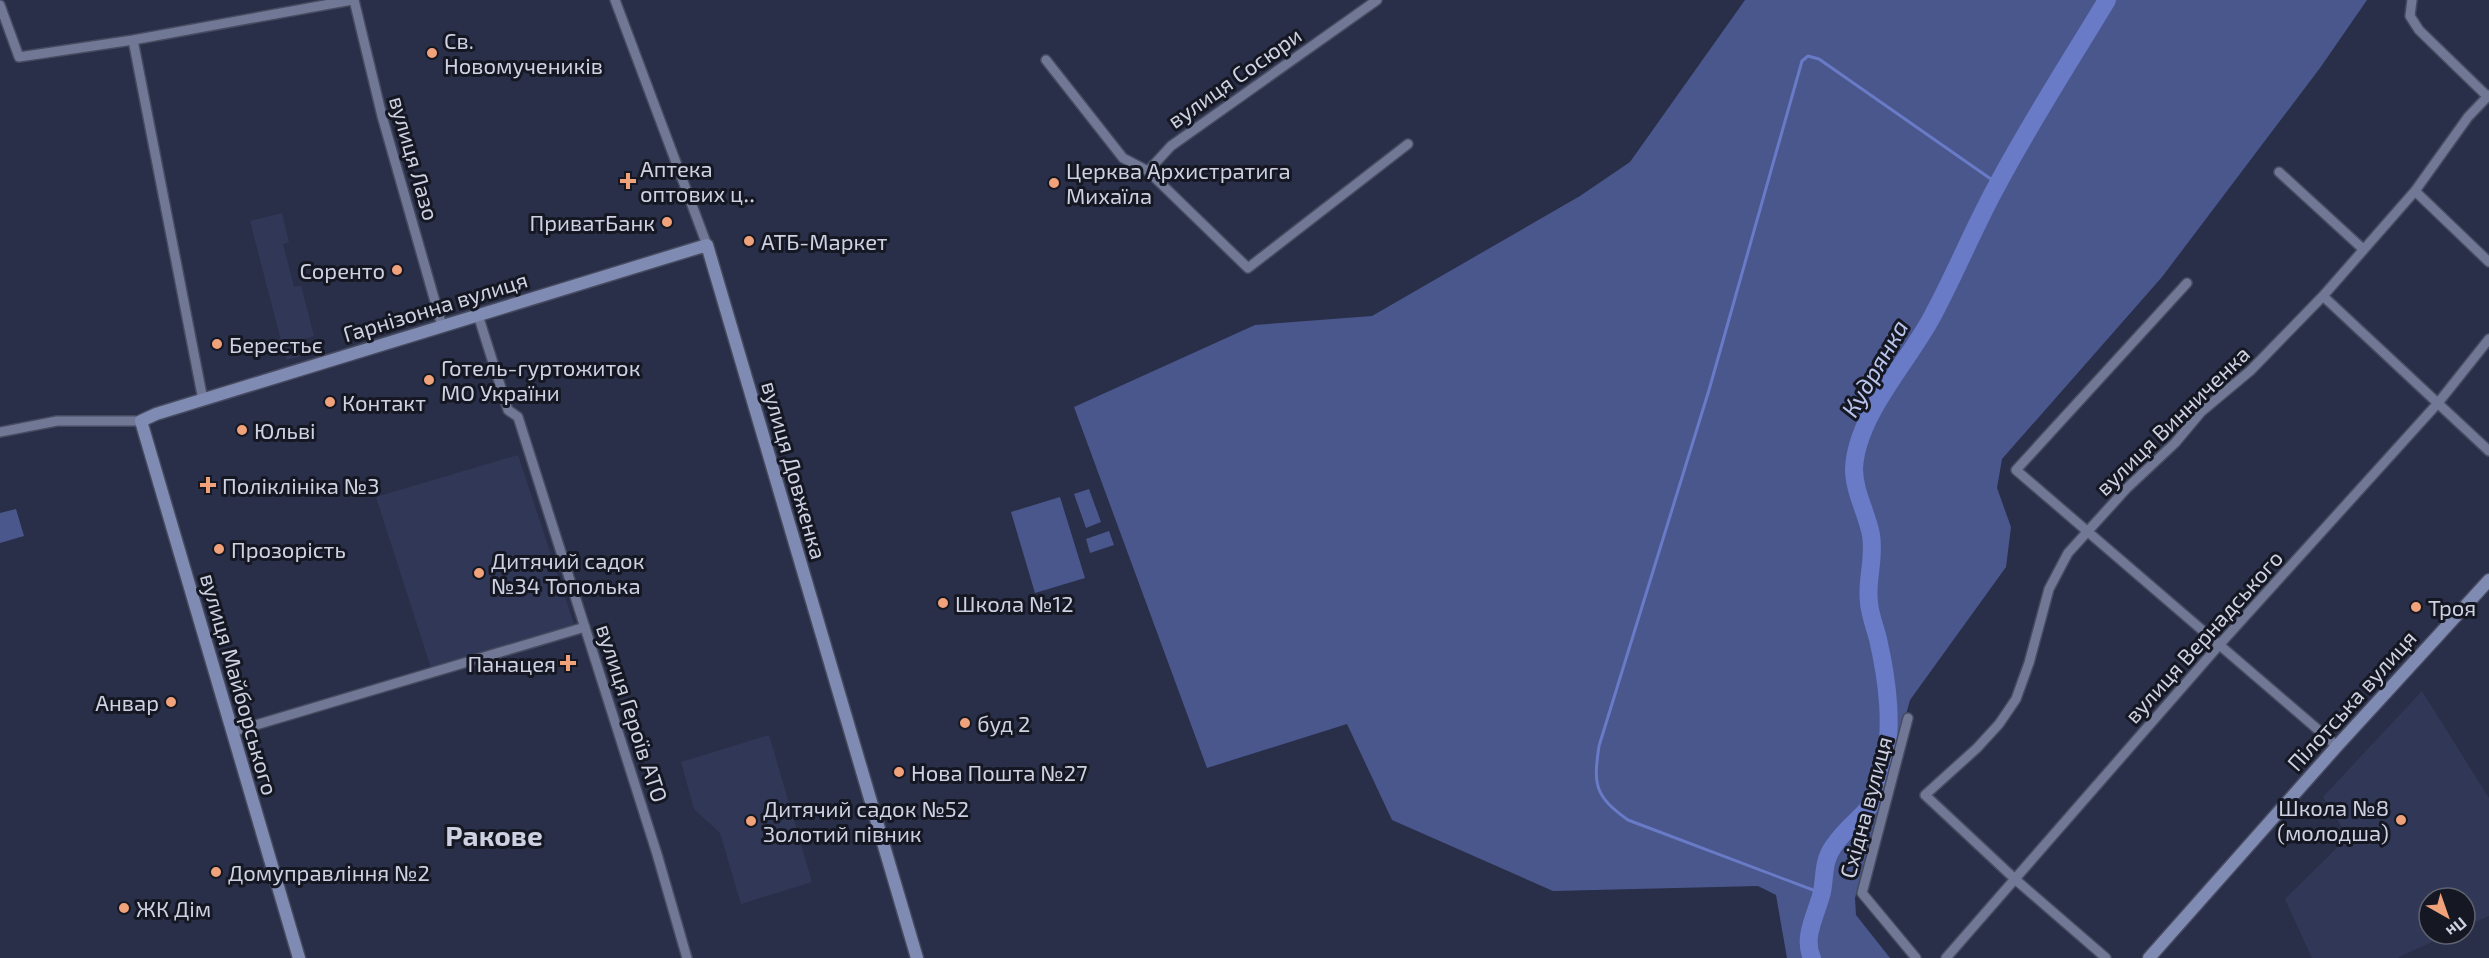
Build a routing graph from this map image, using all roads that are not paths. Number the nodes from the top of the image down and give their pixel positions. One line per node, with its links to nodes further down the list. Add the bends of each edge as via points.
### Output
1 (353, 0): 7 (street); 20 (street, вулиця Лазо)
2 (615, 0): 14 (street, вулиця Довженка)
3 (1377, 0): 11 (street, вулиця Сосюри, via 1171,146)
4 (2412, 0): 9 (street, via 2410,16 2418,30)
5 (0, 5): 6 (street)
6 (3, 19): 7 (street, via 20,57)
7 (133, 40): 22 (street)
8 (1046, 60): 11 (street, via 1123,158)
9 (2488, 96): 13 (street, вулиця Винниченка, via 2468,117)
10 (1408, 144): 11 (street, via 1248,268)
11 (1148, 171)
12 (2279, 172): 15 (street)
13 (2415, 191): 15 (street, вулиця Винниченка); 16 (street)
14 (707, 245): 19 (street, Гарнізонна вулиця); 37 (street, вулиця Довженка)
15 (2363, 249): 18 (street, вулиця Винниченка)
16 (2489, 262)
17 (2187, 283): 27 (street, via 2016,470)
18 (2323, 296): 23 (street); 27 (street, вулиця Винниченка, via 2250,371 2201,412)
19 (478, 315): 20 (street, Гарнізонна вулиця); 29 (street, вулиця Героїв АТО, via 508,410 518,417)
20 (442, 326): 22 (street, Гарнізонна вулиця)
21 (2489, 339): 23 (street, вулиця Вернадського)
22 (203, 400): 24 (street, Гарнізонна вулиця)
23 (2438, 404): 26 (street); 30 (street, вулиця Вернадського)
24 (141, 421): 25 (street, Гарнізонна вулиця, via 57,421); 32 (street, вулиця Майборського)
25 (0, 432)
26 (2489, 451)
27 (2088, 532): 30 (street); 34 (street, вулиця Винниченка, via 2068,553 2053,580 2016,699 1977,748 1925,795)
28 (2489, 580): 33 (street, Пілотська вулиця)
29 (585, 627): 32 (street); 36 (street, вулиця Героїв АТО)
30 (2220, 644): 33 (street); 34 (street, вулиця Вернадського)
31 (1908, 718): 38 (street, Східна вулиця, via 1862,894)
32 (232, 732): 35 (street, вулиця Майборського)
33 (2337, 746): 41 (street, Пілотська вулиця)
34 (2016, 880): 39 (street, вулиця Вернадського); 40 (street)
35 (299, 958)
36 (687, 958)
37 (917, 958)
38 (1916, 958)
39 (1946, 958)
40 (2106, 958)
41 (2149, 958)

